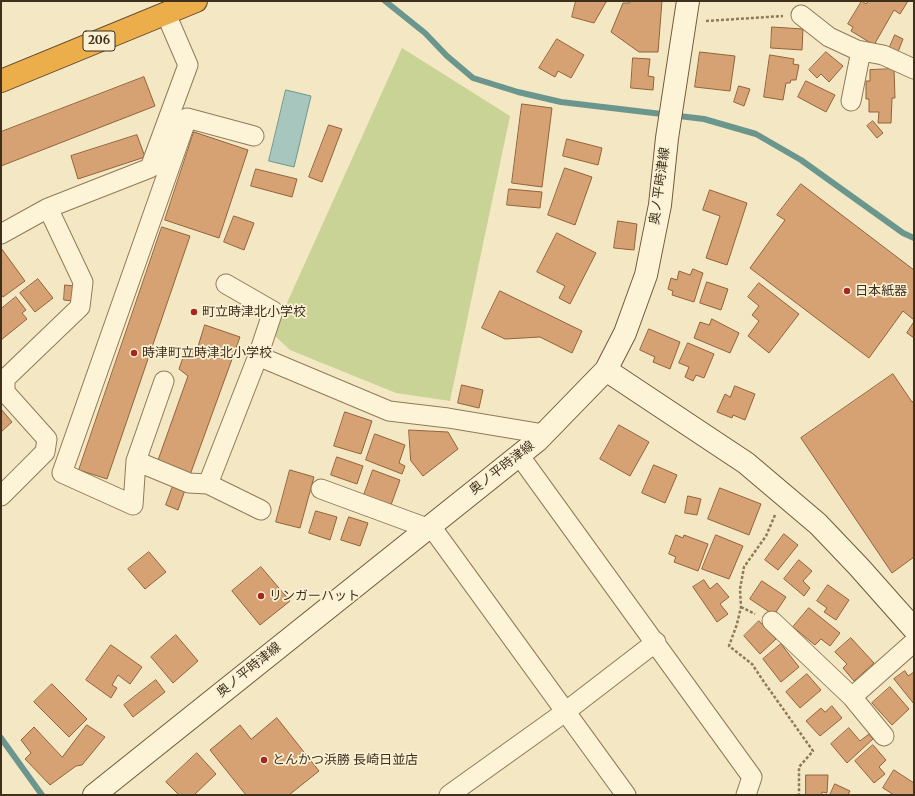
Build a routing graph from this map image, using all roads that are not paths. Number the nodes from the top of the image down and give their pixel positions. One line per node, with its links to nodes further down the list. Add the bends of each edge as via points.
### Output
1 (688, 1): 13 (main road, 奥ノ平時津線, via 668,129 660,204 646,275 626,334)
2 (180, 6): 6 (highway, 206); 9 (street, via 188,65 150,168)
3 (801, 15): 4 (street, via 829,37)
4 (861, 51): 5 (street, via 882,55); 7 (street)
5 (914, 69)
6 (1, 81)
7 (850, 101)
8 (254, 136): 17 (street, via 187,118 62,473 133,505)
9 (48, 208): 10 (street); 20 (street, via 83,282 80,307 6,379 5,392 47,439 45,452)
10 (1, 234)
11 (226, 284): 12 (street, via 273,311)
12 (258, 356): 15 (street, via 389,411); 18 (street)
13 (606, 370): 15 (main road, 奥ノ平時津線); 24 (main road, via 746,463 823,529)
14 (164, 381): 17 (street)
15 (544, 434): 16 (main road, 奥ノ平時津線)
16 (519, 455): 22 (main road, 奥ノ平時津線); 25 (street)
17 (136, 461): 18 (street, via 189,484)
18 (208, 484): 21 (street)
19 (321, 489): 22 (street)
20 (1, 496)
21 (261, 510)
22 (429, 527): 28 (street); 30 (main road, 奥ノ平時津線)
23 (772, 621): 27 (street)
24 (914, 629)
25 (656, 642): 28 (street); 33 (street, via 752,776)
26 (914, 642): 27 (street)
27 (852, 697): 29 (street)
28 (565, 712): 31 (street); 32 (street)
29 (884, 736)
30 (94, 795)
31 (449, 795)
32 (626, 795)
33 (746, 795)

